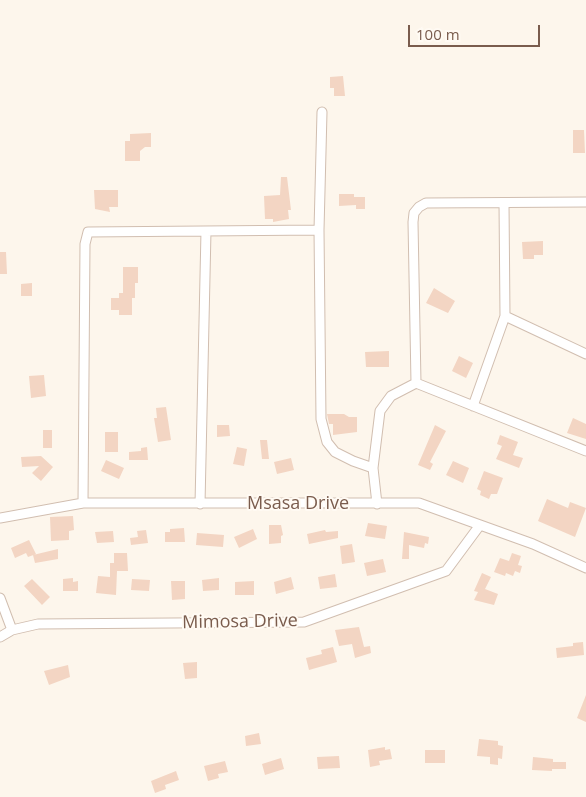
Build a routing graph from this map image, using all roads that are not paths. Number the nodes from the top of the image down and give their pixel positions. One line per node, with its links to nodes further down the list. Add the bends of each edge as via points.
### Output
1 (322, 112): 4 (street)
2 (586, 202): 3 (street)
3 (504, 203): 6 (street); 8 (street, via 426,203 414,213)
4 (319, 230): 5 (street); 11 (street, via 323,429 335,452)
5 (206, 231): 12 (street, via 88,232 85,244); 13 (street)
6 (505, 316): 7 (street); 9 (street)
7 (586, 354)
8 (416, 383): 9 (street); 11 (street, via 391,396 382,406)
9 (473, 406): 10 (street)
10 (586, 451)
11 (373, 468): 14 (street)
12 (83, 503): 13 (street, Msasa Drive); 15 (street, Msasa Drive)
13 (200, 504): 14 (street, Msasa Drive)
14 (377, 504): 16 (street, Msasa Drive, via 419,503)
15 (0, 518)
16 (480, 525): 17 (street, Msasa Drive); 19 (street, Mimosa Drive, via 446,571 304,622 38,624)
17 (586, 568)
18 (0, 598): 19 (street)
19 (12, 630): 20 (street, Mimosa Drive)
20 (0, 637)

